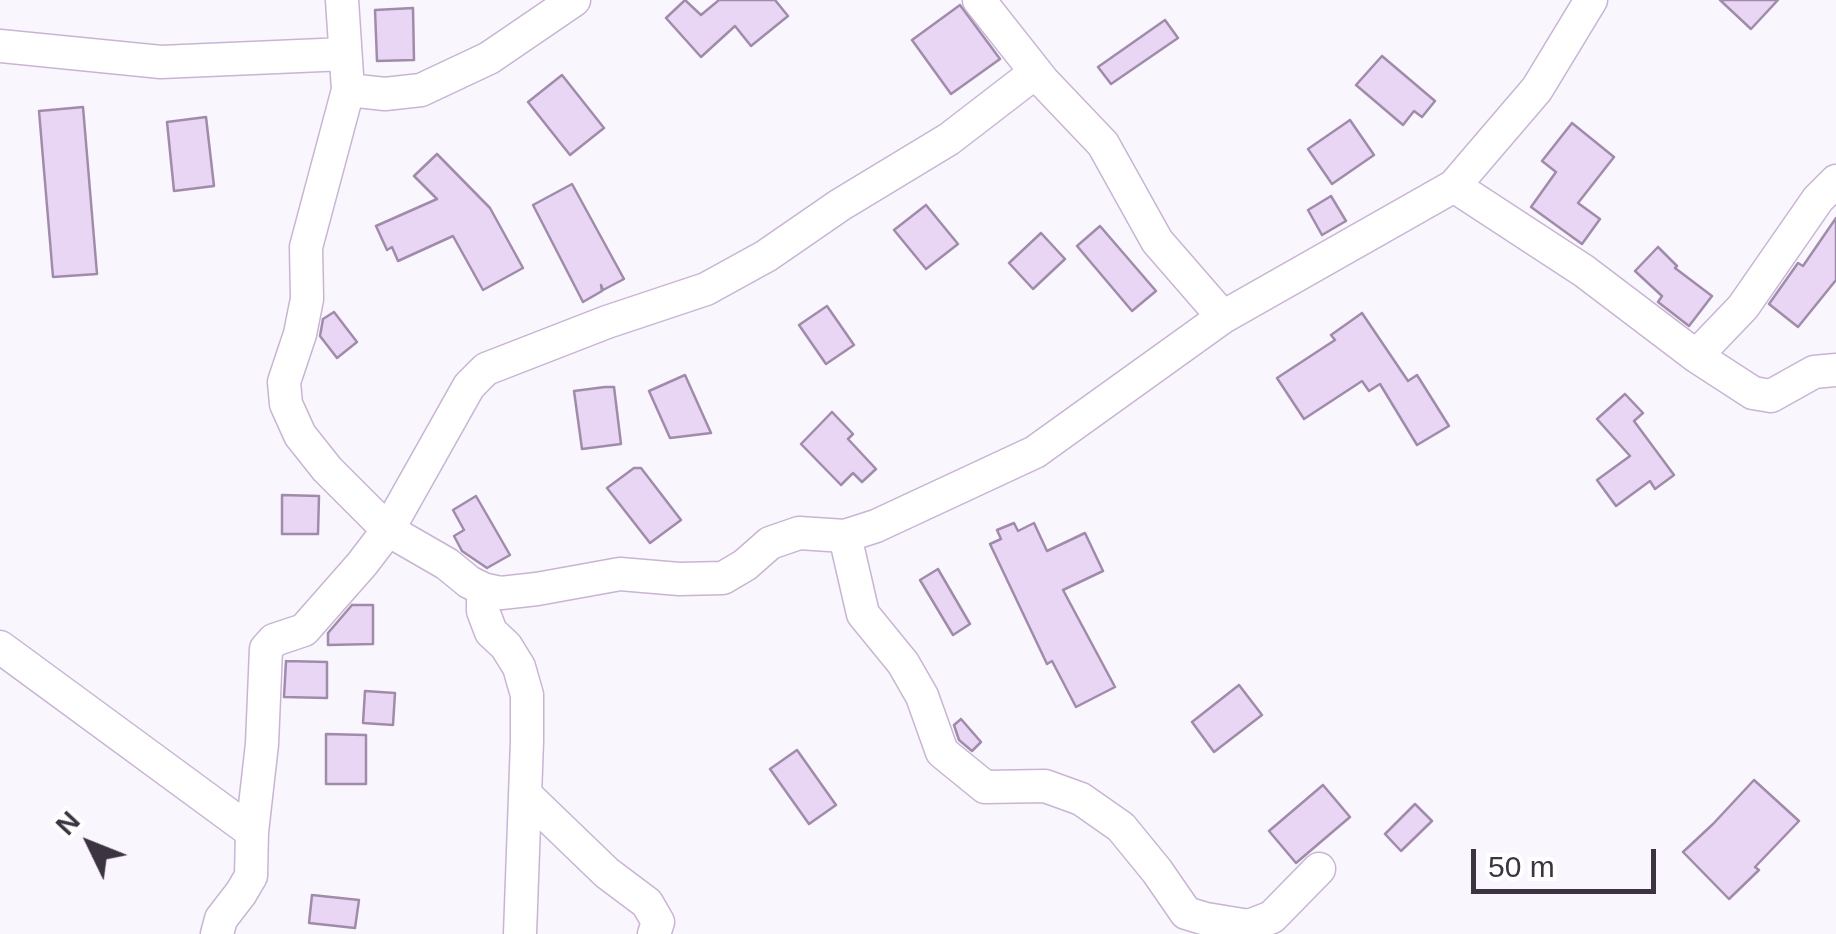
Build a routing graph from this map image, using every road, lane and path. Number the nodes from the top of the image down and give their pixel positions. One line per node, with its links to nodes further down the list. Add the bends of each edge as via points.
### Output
1 (342, 0): 6 (street)
2 (574, 0): 8 (street, via 489,58 421,90)
3 (979, 0): 7 (street)
4 (1592, 0): 10 (street, via 1537,89)
5 (0, 46): 6 (street, via 160,62)
6 (346, 54): 8 (street)
7 (1036, 72): 11 (street, via 1103,144 1157,241); 14 (street, via 948,139 706,289 486,369 469,386)
8 (348, 90): 14 (street, via 306,248 307,299 284,382 300,435)
9 (1836, 181): 12 (street, via 1743,307)
10 (1454, 186): 11 (street); 12 (street, via 1584,271)
11 (1224, 317): 15 (street, via 1035,452)
12 (1696, 356): 13 (street, via 1754,393 1771,396 1814,372)
13 (1836, 370)
14 (388, 530): 16 (street); 19 (street, via 304,630 266,649)
15 (844, 536): 16 (street, via 784,538 723,578 620,574 501,593); 20 (street, via 863,614 922,696 942,752 985,787 1045,786 1081,799 1121,827 1186,913 1206,920 1249,926 1272,917)
16 (484, 589): 18 (street, via 491,632 519,667 526,694)
17 (0, 647): 19 (street)
18 (525, 794): 22 (street); 23 (street, via 646,903 658,922)
19 (252, 832): 21 (street, via 250,876)
20 (1318, 869)
21 (217, 934)
22 (520, 934)
23 (654, 934)

